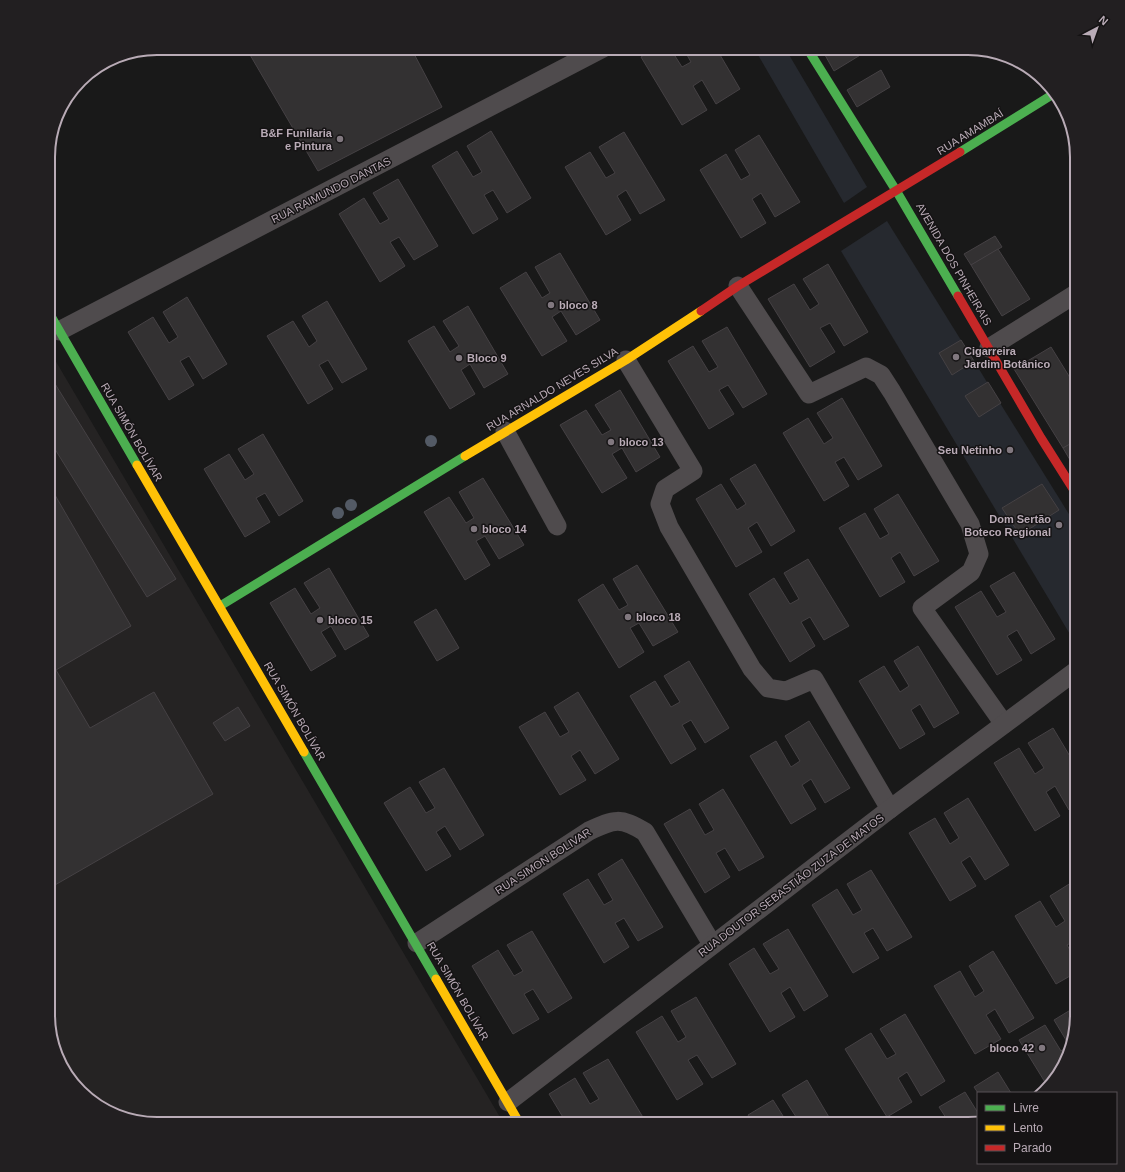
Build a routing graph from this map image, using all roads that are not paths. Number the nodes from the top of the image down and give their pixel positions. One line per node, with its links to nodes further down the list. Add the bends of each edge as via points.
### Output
1 (590, 55): 8 (street, RUA RAIMUNDO DANTAS)
2 (811, 55): 4 (street, AVENIDA DOS PINHEIRAIS)
3 (1050, 96): 4 (street, RUA AMAMBAÍ)
4 (897, 192): 5 (street, RUA ARNALDO NEVES SILVA); 9 (street, AVENIDA DOS PINHEIRAIS)
5 (738, 286): 10 (street, RUA ARNALDO NEVES SILVA); 16 (street, via 809,394 866,367 881,375 892,392 970,524 980,554 970,572 922,608)
6 (1070, 297): 9 (street)
7 (55, 324): 8 (street, RUA SIMÓN BOLÍVAR)
8 (59, 331): 14 (street, RUA SIMÓN BOLÍVAR)
9 (989, 348): 12 (street, AVENIDA DOS PINHEIRAIS)
10 (626, 360): 11 (street, RUA ARNALDO NEVES SILVA); 17 (street, via 693,471 665,489 660,504 668,527 752,669 768,688 786,691 814,679)
11 (505, 431): 13 (street); 14 (street, RUA ARNALDO NEVES SILVA)
12 (1070, 482)
13 (557, 526)
14 (220, 606): 18 (street, RUA SIMÓN BOLÍVAR)
15 (1070, 675): 16 (street, RUA DOUTOR SEBASTIÃO ZUZA DE MATOS)
16 (1004, 724): 17 (street, RUA DOUTOR SEBASTIÃO ZUZA DE MATOS)
17 (890, 809): 19 (street, RUA DOUTOR SEBASTIÃO ZUZA DE MATOS)
18 (417, 943): 19 (street, RUA SIMON BOLIVAR, via 589,831 608,822 628,822 645,832); 20 (street, RUA SIMÓN BOLÍVAR)
19 (712, 944): 20 (street, RUA DOUTOR SEBASTIÃO ZUZA DE MATOS)
20 (508, 1102): 21 (street, RUA SIMÓN BOLÍVAR)
21 (516, 1117)

